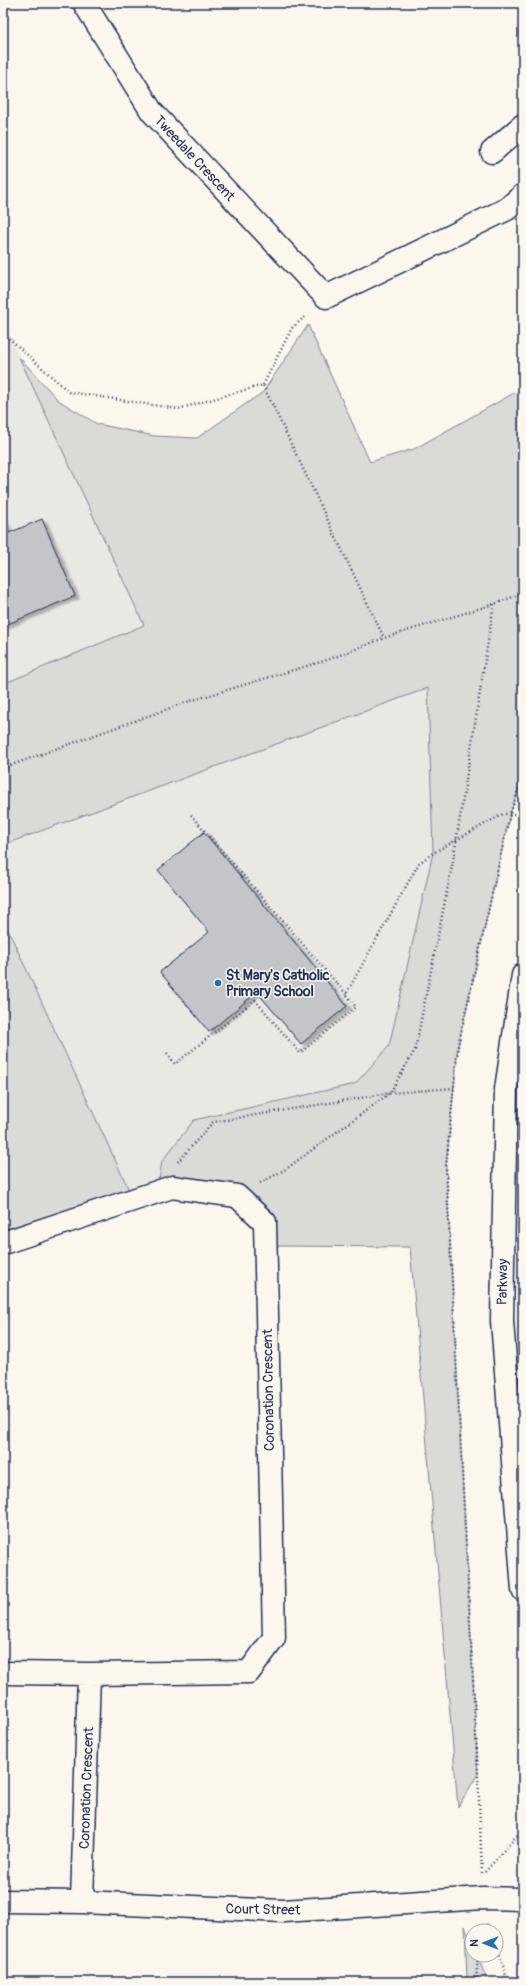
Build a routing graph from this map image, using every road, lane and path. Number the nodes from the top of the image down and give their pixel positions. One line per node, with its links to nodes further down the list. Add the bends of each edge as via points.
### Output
1 (84, 3): 5 (street, Tweedale Crescent, via 152,112)
2 (523, 125): 3 (street)
3 (492, 152)
4 (523, 195): 5 (street, via 507,209)
5 (326, 297): 7 (path, via 292,328)
6 (3, 333): 7 (path, via 70,392 178,409)
7 (263, 384): 10 (path)
8 (523, 593): 9 (path)
9 (494, 604): 10 (path); 16 (path)
10 (384, 638): 11 (path, via 327,660 187,702)
11 (3, 768)
12 (523, 776): 13 (path)
13 (510, 814): 14 (path); 16 (path, via 503,814); 20 (path, via 458,1046)
14 (523, 814)
15 (191, 815): 18 (path)
16 (457, 840): 18 (path, via 419,863); 21 (path, via 415,1050)
17 (523, 975): 25 (street, Parkway, via 506,1089 502,1321)
18 (346, 994): 19 (path, via 356,1007 300,1053 255,1000 175,1064)
19 (166, 1053)
20 (454, 1088): 21 (path); 28 (path, via 446,1167 482,1878)
21 (390, 1093): 22 (path); 23 (path, via 213,1122 175,1165)
22 (286, 1169)
23 (172, 1187): 24 (street, Coronation Crescent); 27 (street, Coronation Crescent, via 237,1196 265,1222 274,1638 249,1672)
24 (3, 1243)
25 (523, 1590)
26 (3, 1673): 27 (street, Coronation Crescent)
27 (89, 1674): 31 (street, Coronation Crescent)
28 (519, 1833)
29 (523, 1899): 31 (street, Court Street, via 483,1898 283,1911)
30 (3, 1901): 31 (street, Court Street)
31 (82, 1902)
32 (477, 1963): 34 (path)
33 (502, 1963): 35 (path)
34 (476, 1982)
35 (508, 1982)

